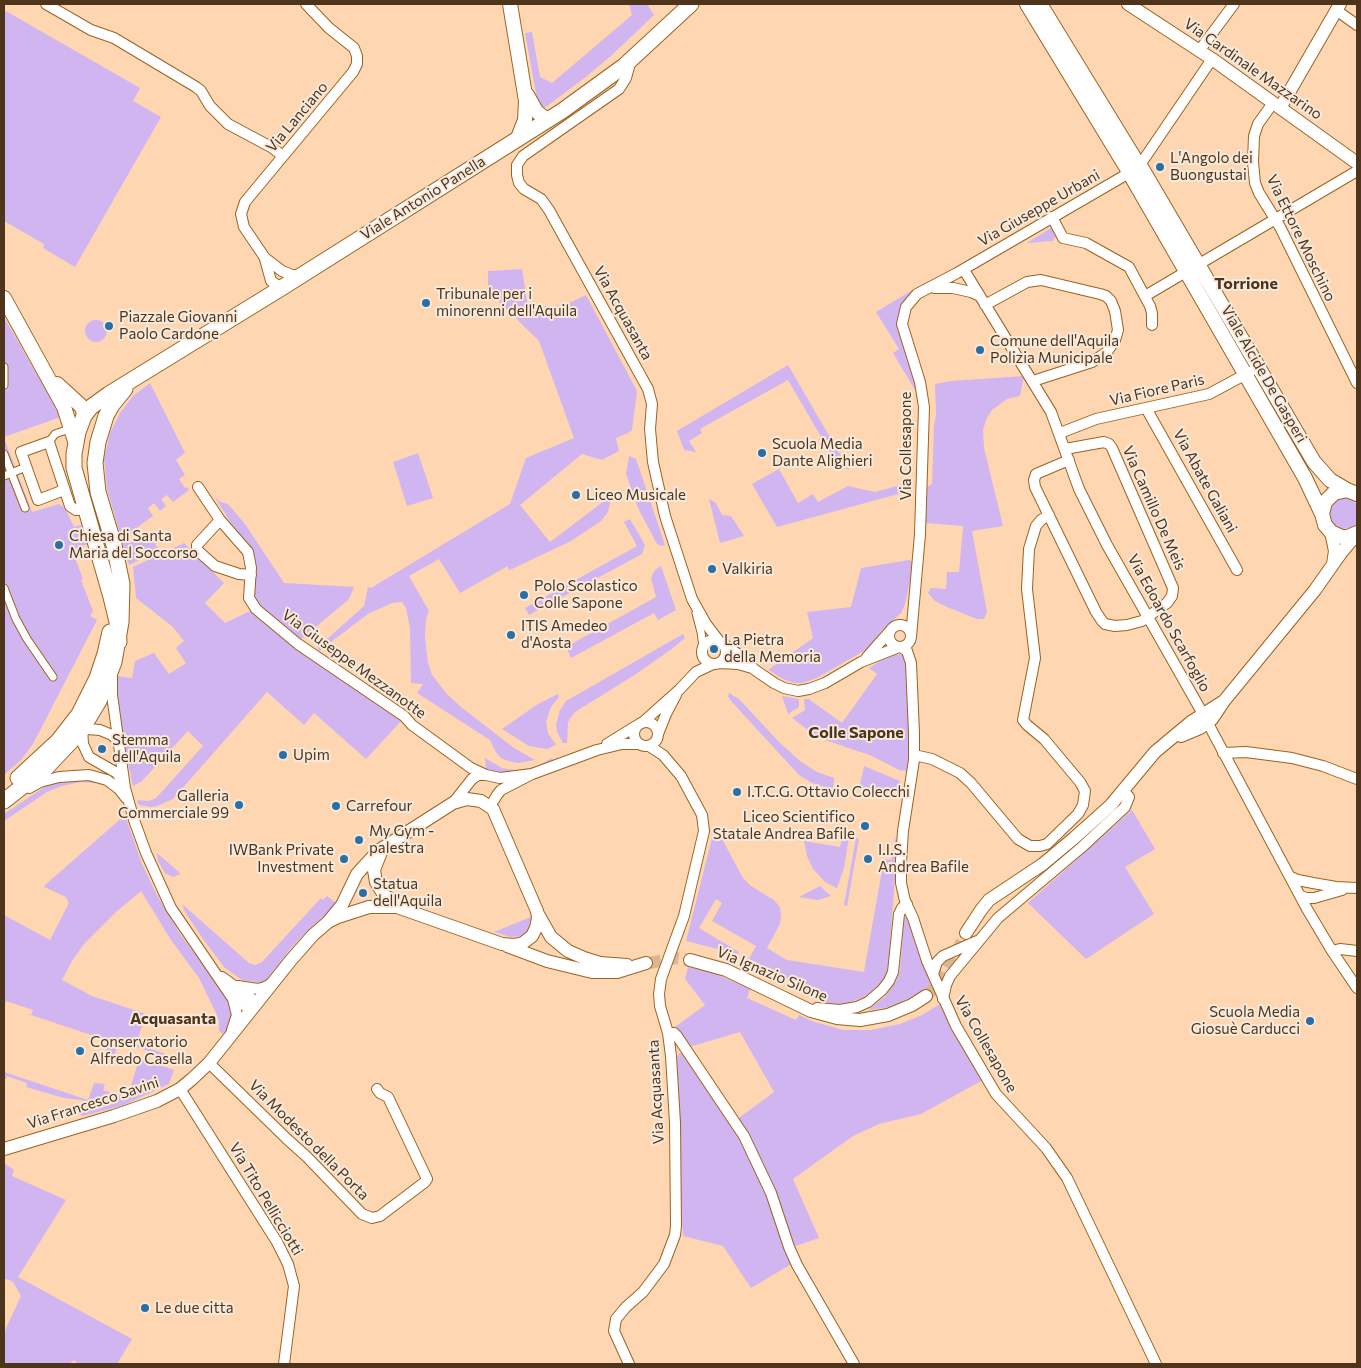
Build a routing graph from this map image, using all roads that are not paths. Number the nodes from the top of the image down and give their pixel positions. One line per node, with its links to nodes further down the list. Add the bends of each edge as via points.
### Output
1 (46, 4): 18 (street, via 196,86 228,124)
2 (306, 4): 18 (street, Via Lanciano, via 354,48 357,64)
3 (510, 4): 14 (main road)
4 (691, 4): 12 (main road, Viale Antonio Panella)
5 (1026, 4): 20 (main road, Viale Alcide De Gasperi)
6 (1040, 4): 20 (main road, Viale Alcide De Gasperi)
7 (1128, 4): 11 (street, Via Cardinale Mazzarino)
8 (1234, 4): 11 (street)
9 (1338, 7): 10 (street); 15 (street)
10 (1357, 26)
11 (1199, 50): 13 (street, Via Cardinale Mazzarino)
12 (631, 60): 16 (main road, Viale Antonio Panella); 71 (street, Via Acquasanta, via 619,89 523,156 517,165 516,175 519,183 541,199 549,210 648,390 657,483)
13 (1212, 60): 15 (street, Via Cardinale Mazzarino); 20 (street, Via Giuseppe Urbani)
14 (525, 90): 16 (main road, via 536,111); 17 (main road, via 526,116)
15 (1276, 105): 19 (street, Via Cardinale Mazzarino); 23 (street, Via Ettore Moschino, via 1258,124 1252,162 1257,188)
16 (549, 119): 17 (main road, Viale Antonio Panella)
17 (518, 138): 28 (main road, Viale Antonio Panella)
18 (283, 156): 26 (street, Via Lanciano, via 241,210 242,223)
19 (1357, 163)
20 (1134, 169): 22 (street, Via Giuseppe Urbani); 24 (main road, Viale Alcide De Gasperi); 27 (main road, Viale Alcide De Gasperi)
21 (1357, 171): 23 (street)
22 (1052, 217): 25 (street, Via Giuseppe Urbani); 31 (street, via 1063,238 1086,243 1128,266)
23 (1275, 219): 24 (street); 41 (street, Via Ettore Moschino)
24 (1199, 265): 27 (street); 37 (main road, Viale Alcide De Gasperi)
25 (964, 270): 30 (street, Via Collesapone); 33 (street, Via Edoardo Scarfoglio)
26 (273, 271): 28 (street, Via Lanciano); 29 (street, Via Lanciano, via 273,283); 34 (street)
27 (1187, 273): 31 (street); 39 (main road, Viale Alcide De Gasperi)
28 (302, 275): 29 (main road, Viale Antonio Panella)
29 (283, 287): 34 (main road, Viale Antonio Panella)
30 (923, 290): 33 (street, via 953,288 971,292); 70 (street, Via Collesapone, via 909,302 902,321 924,402 920,534)
31 (1145, 296): 35 (street, via 1151,308)
32 (4, 298): 43 (main road, via 44,368)
33 (983, 301): 40 (street, Via Edoardo Scarfoglio); 40 (street, via 1027,282 1041,280 1100,294 1111,302 1118,330 1107,352 1092,362)
34 (258, 303): 38 (main road, Viale Antonio Panella)
35 (1152, 325)
36 (4, 367): 42 (street)
37 (1258, 367): 39 (street, Via Fiore Paris); 57 (main road, Viale Alcide De Gasperi, via 1317,467 1330,480)
38 (141, 374): 44 (main road, Viale Antonio Panella); 46 (main road, Viale Antonio Panella)
39 (1246, 374): 45 (street, Via Fiore Paris, via 1209,394); 60 (main road, Viale Alcide De Gasperi)
40 (1033, 381): 47 (street, Via Edoardo Scarfoglio)
41 (1357, 383)
42 (4, 385)
43 (70, 404): 46 (main road); 48 (main road)
44 (112, 405): 46 (main road, via 99,414); 75 (main road, Viale Antonio Panella, via 101,432 95,468 98,492 122,579)
45 (1146, 408): 47 (street, Via Fiore Paris, via 1090,420); 66 (street, Via Abate Galiani)
46 (89, 411): 48 (main road, Viale Antonio Panella)
47 (1060, 433): 50 (street, Via Edoardo Scarfoglio)
48 (74, 435): 49 (street, via 55,434); 59 (main road, Viale Antonio Panella, via 74,468)
49 (49, 442): 53 (street, via 21,452); 56 (street)
50 (1065, 449): 52 (street, Via Edoardo Scarfoglio); 72 (street, Via Camillo De Meis, via 1102,442 1112,447 1173,588 1170,599)
51 (4, 454): 54 (street)
52 (1069, 460): 61 (street, via 1034,476 1035,487); 72 (street, Via Edoardo Scarfoglio, via 1099,530)
53 (26, 467): 54 (street); 56 (street, via 38,500)
54 (7, 474): 58 (street)
55 (198, 487): 62 (street, Via Giuseppe Mezzanotte)
56 (64, 490): 59 (street, via 72,509)
57 (1353, 492): 60 (main road, via 1334,493 1325,502)
58 (25, 508)
59 (86, 509): 68 (main road, Viale Antonio Panella)
60 (1322, 514): 63 (main road, Viale Alcide De Gasperi)
61 (1048, 515): 72 (street, via 1102,621 1109,626 1121,626); 97 (street, via 1036,526 1029,549 1027,589 1035,651 1023,720 1044,739 1083,786 1085,800 1081,810 1047,844 1030,846 1018,839 960,773 932,759)
62 (220, 520): 67 (street, Via Giuseppe Mezzanotte, via 246,550); 67 (street, via 196,545 197,550 215,566)
63 (1331, 532): 64 (main road, via 1342,537); 65 (street, via 1335,559)
64 (1357, 534): 65 (street)
65 (1331, 568): 87 (street, via 1224,700 1215,716)
66 (1237, 570)
67 (251, 575): 98 (street, Via Giuseppe Mezzanotte, via 250,598 256,609 298,644 404,716)
68 (106, 578): 75 (main road, Viale Antonio Panella, via 118,626); 85 (main road, Viale Antonio Panella, via 110,633)
69 (4, 588): 84 (street, via 27,639)
70 (914, 597): 73 (street, Via Collesapone, via 909,611); 74 (street, Via Collesapone)
71 (692, 599): 76 (street, Via Acquasanta); 78 (street)
72 (1148, 618): 87 (street, Via Edoardo Scarfoglio)
73 (892, 629): 74 (street, via 906,626); 77 (street, via 891,642); 80 (street, Via Collesapone)
74 (911, 637): 77 (street)
75 (118, 642): 79 (main road, Viale Antonio Panella)
76 (720, 642): 78 (street, via 709,641); 81 (street, via 726,654); 82 (street, Via Acquasanta)
77 (900, 647): 80 (street); 97 (street, Via Collesapone, via 907,651 911,662)
78 (702, 650): 81 (street, via 704,660); 83 (street)
79 (114, 662): 89 (main road, Viale Antonio Panella, via 99,701); 91 (street, via 111,688)
80 (861, 662): 82 (street, via 828,682 803,690 784,688)
81 (716, 663): 82 (street, via 738,664); 83 (street)
82 (755, 670)
83 (692, 675): 86 (street)
84 (53, 677)
85 (92, 690): 89 (street); 94 (main road, Viale Antonio Panella, via 69,728)
86 (679, 690): 88 (street); 90 (street)
87 (1205, 719): 95 (street, Via Edoardo Scarfoglio); 105 (street, via 1149,758)
88 (639, 725): 90 (street, via 654,724); 92 (street, via 634,738); 93 (street, Via Giuseppe Mezzanotte)
89 (82, 730): 91 (street, via 106,732); 94 (street); 102 (street, via 89,758 120,777); 108 (main road, Viale Antonio Panella, via 46,768)
90 (658, 735): 92 (street, via 655,742); 96 (street, Via Acquasanta)
91 (119, 742): 102 (street)
92 (644, 745): 93 (street, Via Giuseppe Mezzanotte, via 622,744); 96 (street, Via Acquasanta)
93 (598, 750): 99 (street, Via Giuseppe Mezzanotte)
94 (46, 752): 104 (main road, Viale Antonio Panella)
95 (1223, 753): 101 (street, via 1246,752 1292,758); 112 (street, Via Edoardo Scarfoglio)
96 (663, 755): 139 (street, Via Acquasanta, via 686,784 702,815 704,831 684,916 660,984 660,1006)
97 (914, 755): 117 (street, Via Collesapone, via 901,860 901,883)
98 (465, 764): 100 (street, Via Giuseppe Mezzanotte); 103 (street)
99 (532, 774): 100 (street, Via Giuseppe Mezzanotte, via 509,778); 107 (street, Via Giuseppe Mezzanotte, via 502,790)
100 (488, 776): 103 (street, via 476,776); 107 (street, via 495,784)
101 (1357, 779)
102 (125, 788): 106 (street)
103 (466, 788): 109 (street)
104 (4, 789)
105 (1123, 790): 122 (street, via 1062,849 989,900); 123 (street, via 1129,797 1123,808)
106 (128, 799): 108 (street, via 107,780 83,774 46,780); 133 (street, via 146,853 165,895 180,922)
107 (494, 800): 110 (street)
108 (4, 802)
109 (453, 803): 110 (street, via 464,799 478,800 490,806); 111 (street)
110 (497, 816): 120 (street)
111 (386, 845): 118 (street, via 375,868 376,882 384,895); 121 (street, via 358,872 342,905)
112 (1291, 877): 113 (street); 115 (street, Via Edoardo Scarfoglio)
113 (1313, 883): 114 (street); 115 (street, via 1301,885)
114 (1352, 888): 116 (street)
115 (1299, 893): 116 (street, via 1308,898); 119 (street, Via Edoardo Scarfoglio)
116 (1316, 897): 119 (street, via 1309,902)
117 (907, 904): 127 (street, Via Collesapone); 137 (street, via 899,914 893,972 876,997 864,1004 840,1010)
118 (408, 909): 121 (street, Via Francesco Savini, via 369,907); 124 (street, Via Francesco Savini)
119 (1307, 909): 126 (street, Via Edoardo Scarfoglio)
120 (537, 911): 124 (street, via 537,924 530,938 517,944); 124 (street, via 550,937 573,954 606,964 648,963 617,972 592,972 547,961)
121 (328, 922): 132 (street, Via Francesco Savini)
122 (966, 933)
123 (981, 938): 128 (street); 131 (street)
124 (502, 944)
125 (1357, 950): 126 (street)
126 (1332, 952): 134 (street, Via Edoardo Scarfoglio)
127 (925, 956): 128 (street); 130 (street, Via Collesapone)
128 (940, 959): 130 (street)
129 (690, 960): 137 (street, Via Ignazio Silone, via 726,970)
130 (933, 974): 131 (street); 136 (street, Via Collesapone)
131 (950, 976): 136 (street)
132 (274, 981): 133 (street, via 254,989); 138 (street, Via Francesco Savini)
133 (229, 986): 138 (street, via 244,1006); 140 (street, via 237,1016)
134 (1357, 988)
135 (926, 996): 137 (street, Via Ignazio Silone, via 894,1013 860,1020 829,1016)
136 (943, 999): 148 (street, Via Collesapone, via 996,1094 1046,1148 1067,1178)
137 (799, 1005)
138 (253, 1008): 140 (street, Via Francesco Savini)
139 (668, 1032): 146 (street, Via Acquasanta, via 676,1226 664,1264 616,1319 614,1331); 147 (street, via 677,1036 749,1144 771,1193 793,1258)
140 (228, 1040): 141 (street, Via Francesco Savini)
141 (209, 1063): 142 (street, Via Francesco Savini); 143 (street, Via Modesto della Porta, via 362,1214 372,1218 380,1216 427,1179 389,1098)
142 (180, 1089): 144 (street, Via Francesco Savini, via 118,1115); 145 (street, Via Tito Pellicciotti, via 288,1264 294,1286)
143 (377, 1089)
144 (4, 1149)
145 (284, 1364)
146 (629, 1364)
147 (854, 1364)
148 (1156, 1364)

